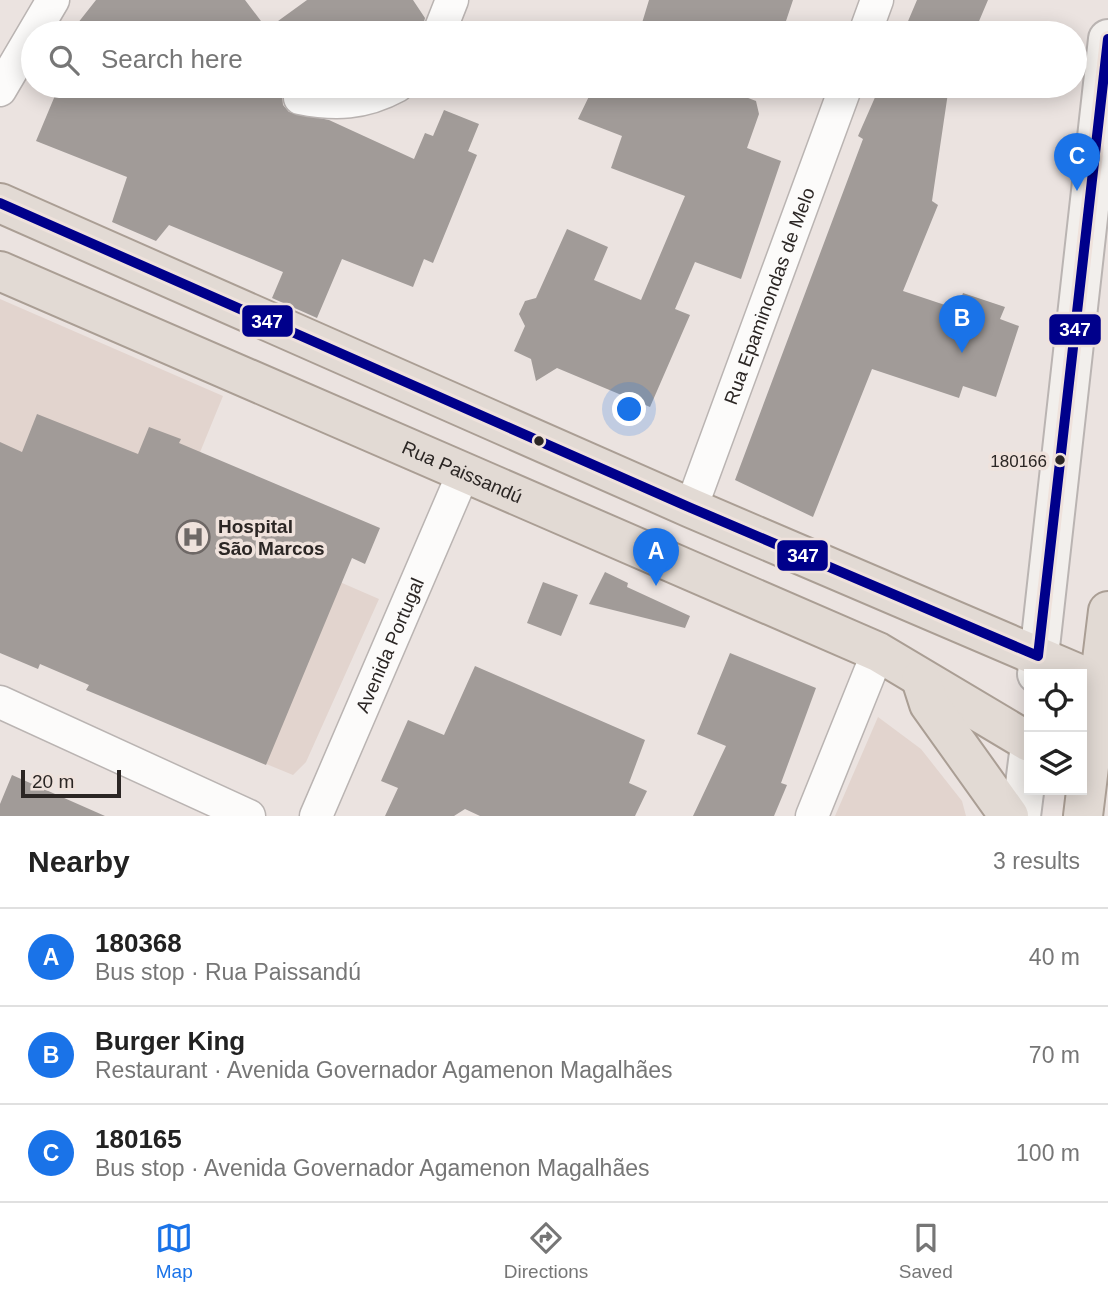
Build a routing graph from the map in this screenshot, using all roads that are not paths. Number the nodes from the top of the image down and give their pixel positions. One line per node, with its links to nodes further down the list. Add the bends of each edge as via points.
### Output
1 (53, 0): 4 (street)
2 (452, 0): 5 (street)
3 (877, 0): 6 (street)
4 (41, 21)
5 (444, 21)
6 (869, 21)
7 (1108, 38): 19 (main road)
8 (21, 54): 9 (street)
9 (0, 90)
10 (299, 98): 11 (street, via 333,104)
11 (366, 98)
12 (842, 98): 16 (street, Rua Epaminondas de Melo)
13 (0, 203): 16 (highway)
14 (0, 271): 15 (highway, Rua Paissandú)
15 (463, 474): 18 (highway, Rua Paissandú); 27 (street, Avenida Portugal)
16 (691, 508): 19 (highway)
17 (1108, 611): 21 (highway)
18 (878, 652): 20 (highway, Rua Paissandú); 28 (street)
19 (1037, 665): 21 (highway)
20 (921, 679): 23 (highway, Rua Paissandú); 29 (highway, via 929,704)
21 (1092, 681): 25 (highway)
22 (0, 702): 26 (street)
23 (1024, 739)
24 (1024, 792): 30 (main road)
25 (1087, 792)
26 (248, 816)
27 (316, 816)
28 (812, 816)
29 (1009, 816)
30 (1021, 816)

